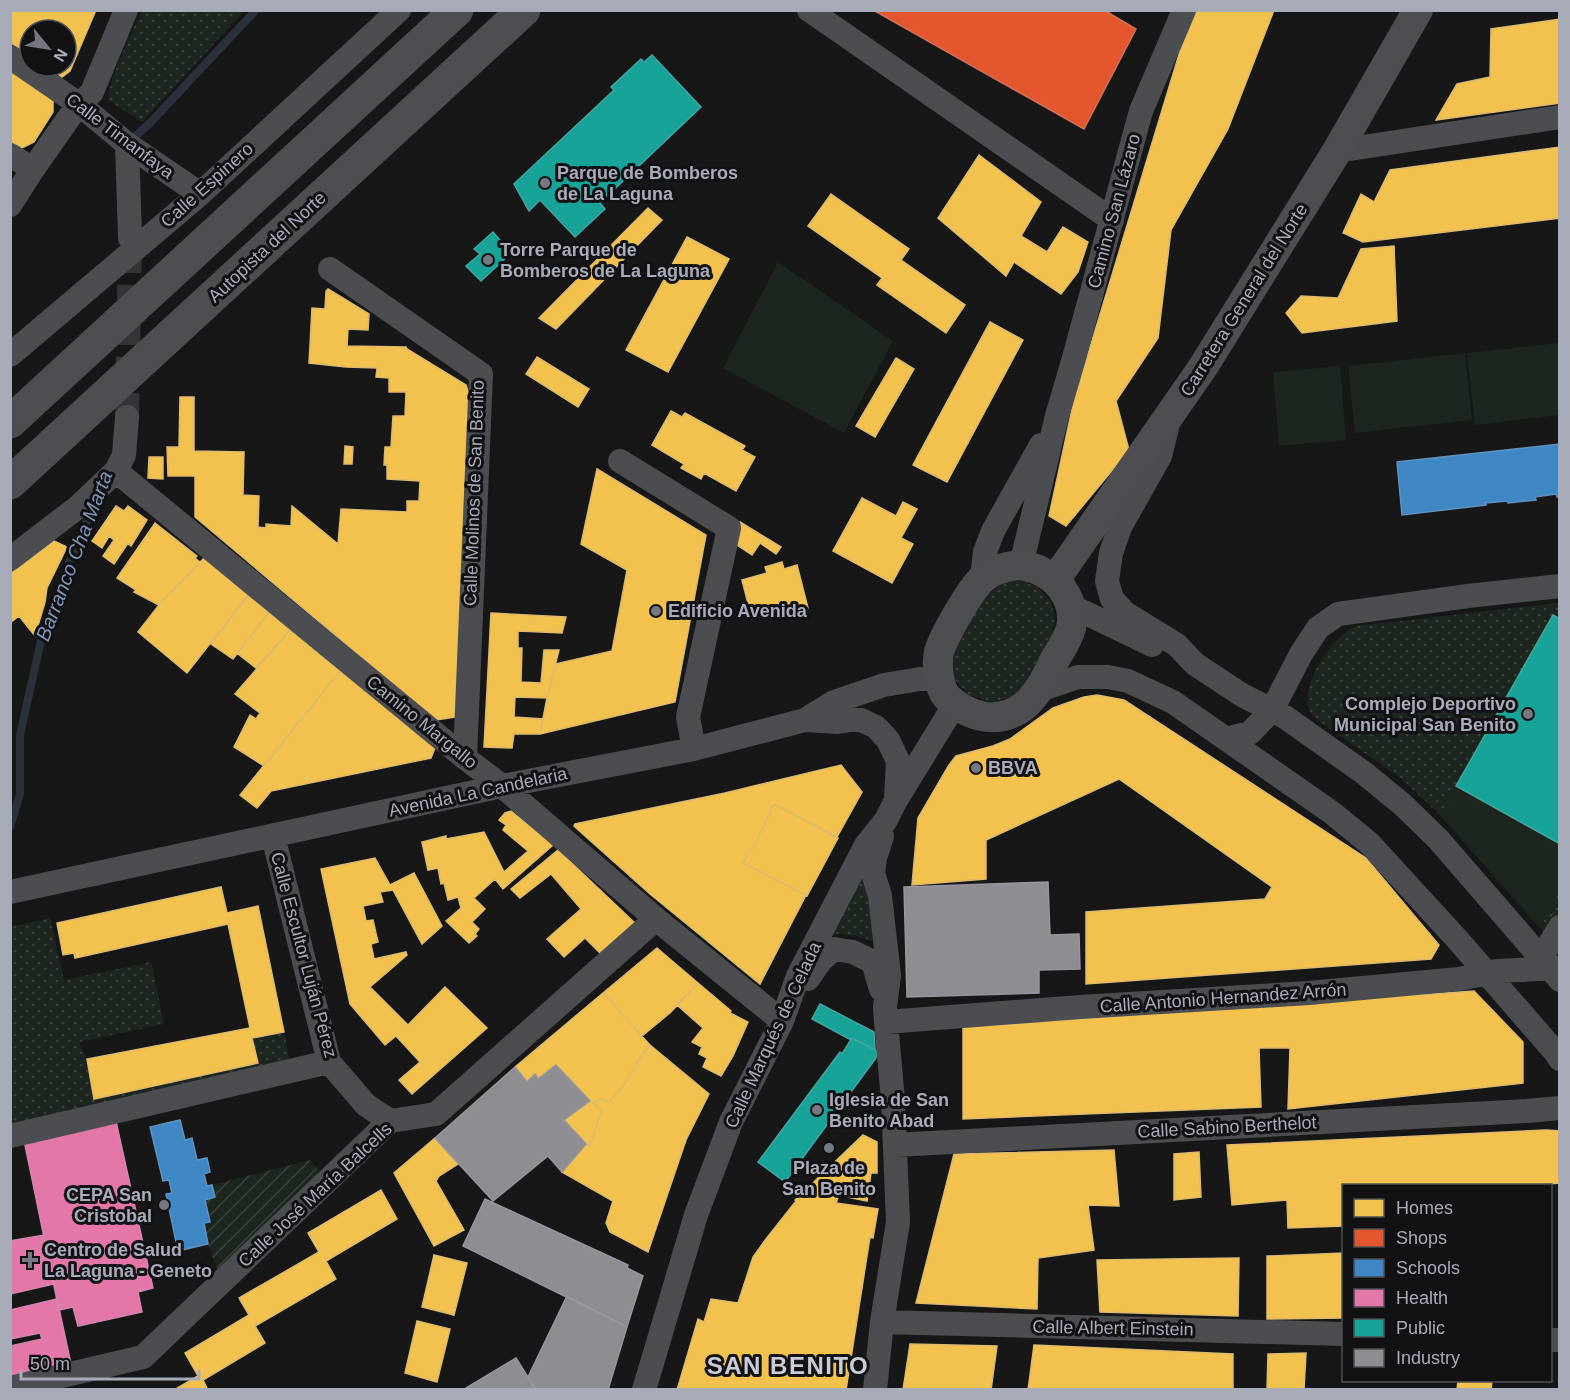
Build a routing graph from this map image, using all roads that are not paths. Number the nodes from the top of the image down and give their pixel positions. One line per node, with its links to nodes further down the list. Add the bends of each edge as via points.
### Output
1 (126, 10): 9 (street, via 92,92)
2 (399, 10): 15 (street, Calle Espinero)
3 (457, 10): 24 (highway)
4 (524, 10): 27 (highway, Autopista del Norte)
5 (809, 10): 17 (street)
6 (1184, 10): 17 (street, Camino San Lázaro, via 1141,111)
7 (1418, 10): 12 (main road, Carretera General del Norte)
8 (10, 57): 9 (street, Calle Timanfaya)
9 (81, 105): 11 (street, Calle Timanfaya); 14 (street)
10 (1560, 117): 12 (street)
11 (127, 144): 15 (street, Calle Timanfaya); 18 (street)
12 (1337, 151): 21 (main road, Carretera General del Norte)
13 (10, 155): 14 (street)
14 (33, 169): 16 (street)
15 (200, 194): 20 (street, Calle Espinero)
16 (10, 205)
17 (1112, 220): 22 (street, Camino San Lázaro)
18 (130, 238)
19 (330, 269): 42 (street, Calle Molinos de San Benito, via 481,374)
20 (10, 355)
21 (1171, 413): 31 (main road, Carretera General del Norte); 34 (street, via 1160,456 1120,527 1107,581 1112,598 1125,612 1177,645)
22 (1057, 416): 29 (street, Camino San Lázaro); 30 (street, Camino San Lázaro, via 993,531 985,552)
23 (127, 417): 26 (street, via 124,456)
24 (10, 422)
25 (620, 461): 41 (street, via 729,528 688,717)
26 (116, 471): 28 (street, via 78,507); 42 (street, Camino Margallo)
27 (10, 483)
28 (10, 559)
29 (1021, 565): 30 (main road, via 1002,567); 31 (main road)
30 (982, 578): 35 (main road, via 945,638 939,653)
31 (1055, 580): 33 (main road)
32 (1553, 591): 38 (street, via 1468,596 1338,614 1318,628)
33 (1072, 608): 34 (street, via 1171,657); 36 (main road, via 1071,628)
34 (1195, 664): 38 (street)
35 (939, 679): 37 (main road, via 945,696); 39 (street, Avenida La Candelaria, via 884,685 834,702)
36 (1037, 691): 37 (main road, via 1010,714 992,718 972,714); 40 (street, via 1078,677 1128,681 1173,702)
37 (955, 704): 44 (street, Calle Marqués de Celada)
38 (1272, 710): 40 (street, via 1250,733); 49 (street, via 1364,773 1403,805 1438,839)
39 (805, 720): 41 (street, Avenida La Candelaria); 44 (street, via 861,720 876,727 888,740 898,761)
40 (1226, 739): 50 (street, via 1369,843)
41 (694, 749): 43 (street, Avenida La Candelaria)
42 (465, 758): 43 (street, Camino Margallo)
43 (502, 786): 45 (street, Avenida La Candelaria); 47 (street, Camino Margallo)
44 (891, 810): 51 (street, via 873,873 880,896 889,975); 52 (street, Calle Marqués de Celada, via 866,845 798,976)
45 (273, 836): 46 (street, Avenida La Candelaria); 54 (street, Calle Escultor Luján Pérez)
46 (10, 892)
47 (656, 920): 52 (street, Camino Margallo); 56 (street, Calle José María Balcells, via 436,1114)
48 (1560, 927): 49 (street)
49 (1552, 969): 50 (street, Calle Antonio Hernandez Arrón)
50 (1486, 973): 51 (street, Calle Antonio Hernandez Arrón, via 1309,993); 53 (street)
51 (885, 1014): 52 (street, via 873,962 853,952 834,949 821,960); 58 (street)
52 (782, 1022): 62 (street, Calle Marqués de Celada, via 731,1122 696,1215)
53 (1560, 1059)
54 (329, 1062): 56 (street, Calle Escultor Luján Pérez, via 366,1105); 57 (street)
55 (1560, 1108): 58 (street, Calle Sabino Berthelot)
56 (390, 1121): 61 (street, Calle José María Balcells, via 143,1357)
57 (10, 1137)
58 (895, 1145): 59 (street, via 898,1222)
59 (882, 1322): 60 (street, Calle Albert Einstein); 63 (street)
60 (1342, 1334)
61 (10, 1388)
62 (644, 1389)
63 (875, 1389)

